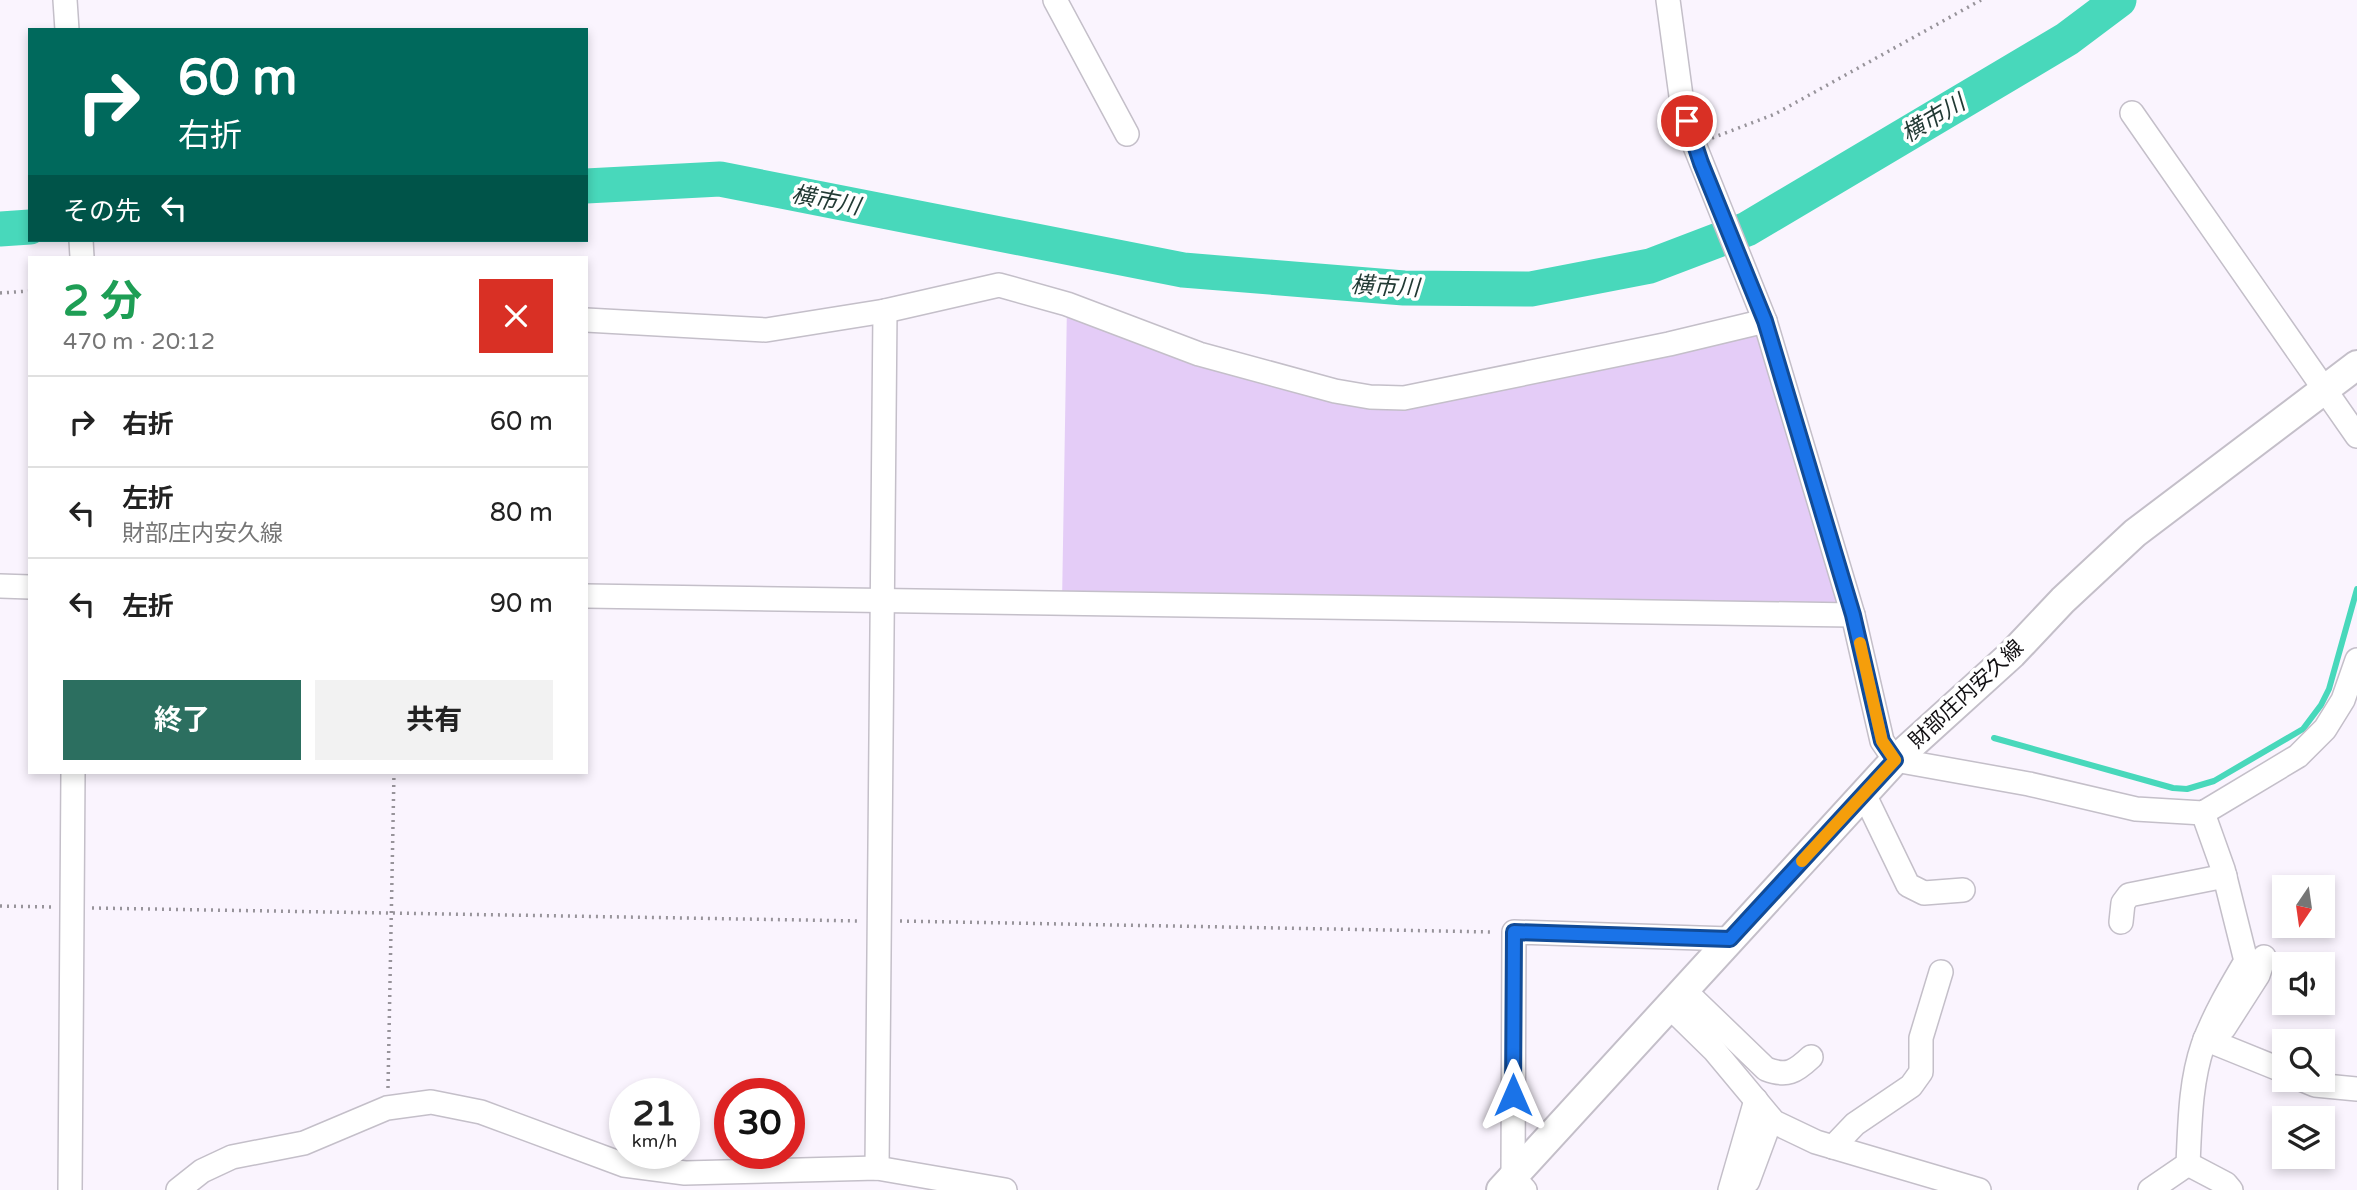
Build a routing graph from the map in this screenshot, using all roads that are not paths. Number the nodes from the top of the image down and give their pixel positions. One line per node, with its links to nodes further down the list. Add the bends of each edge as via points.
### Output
1 (65, 0): 4 (street)
2 (1055, 0): 6 (street)
3 (1668, 0): 8 (street, via 1681,96 1697,154)
4 (67, 28)
5 (2132, 113): 11 (street)
6 (1128, 134)
7 (884, 311): 8 (street, via 999,285 1067,304 1199,354 1335,391 1382,398 1450,390); 9 (street, via 766,330); 16 (street)
8 (1761, 312): 17 (street)
9 (588, 320)
10 (2357, 365): 11 (main road, 財部庄内安久線)
11 (2323, 391): 12 (street); 19 (main road, 財部庄内安久線, via 2135,533)
12 (2357, 436)
13 (0, 586): 14 (street)
14 (28, 587)
15 (588, 596): 16 (street)
16 (883, 600): 17 (street); 39 (street)
17 (1853, 615): 19 (street, via 1882,741)
18 (2357, 660): 22 (street, via 2343,700 2325,729 2298,756)
19 (1895, 760): 21 (main road, 財部庄内安久線); 22 (street, via 2136,809)
20 (73, 774): 43 (street)
21 (1864, 794): 24 (street, via 1908,885 1924,893); 26 (main road, 財部庄内安久線)
22 (2203, 813): 23 (street)
23 (2225, 876): 25 (street, via 2129,895); 30 (street, via 2246,961)
24 (1963, 890)
25 (2121, 922)
26 (1730, 939): 29 (main road, 財部庄内安久線); 41 (street, via 1514,932)
27 (2264, 957): 30 (street, via 2258,975)
28 (1941, 972): 37 (street, via 1921,1038 1922,1072 1911,1086 1855,1124)
29 (1676, 998): 31 (street, via 1766,1069 1783,1075 1796,1071); 35 (street); 41 (main road, 財部庄内安久線)
30 (2210, 1041): 32 (street); 38 (street, via 2191,1099)
31 (1811, 1057)
32 (2272, 1066)
33 (2335, 1087): 34 (street)
34 (2357, 1089)
35 (1756, 1100): 36 (street); 46 (street)
36 (1772, 1119): 37 (street); 47 (street)
37 (1833, 1147): 42 (street)
38 (2188, 1164): 48 (street); 49 (street)
39 (877, 1168): 40 (street); 45 (street)
40 (716, 1181): 44 (street, via 624,1165 481,1112 431,1102 387,1108 304,1143 232,1157 202,1171)
41 (1513, 1186)
42 (1968, 1188)
43 (70, 1190)
44 (178, 1190)
45 (1005, 1190)
46 (1730, 1190)
47 (1746, 1190)
48 (2150, 1190)
49 (2231, 1190)

